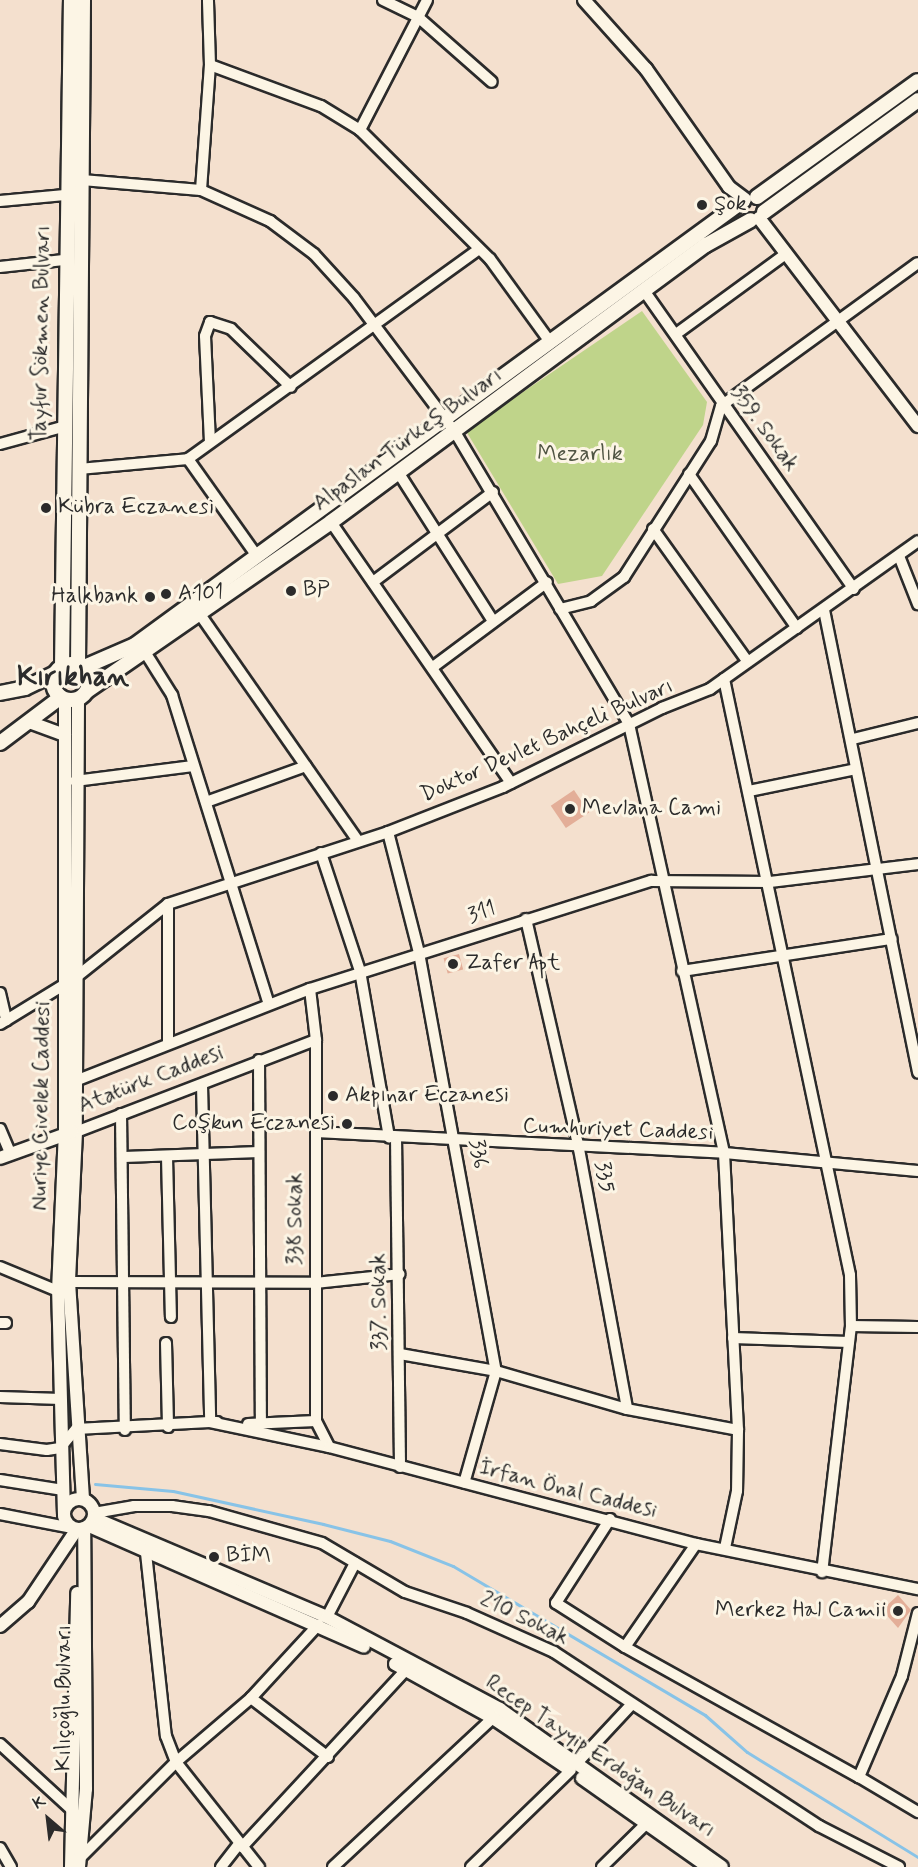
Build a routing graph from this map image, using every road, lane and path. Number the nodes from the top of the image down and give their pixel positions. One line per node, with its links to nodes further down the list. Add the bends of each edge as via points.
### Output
1 (70, 0): 15 (main road, Tayfur Sökmen Bulvarı)
2 (83, 0): 13 (main road, Tayfur Sökmen Bulvarı)
3 (208, 0): 8 (street)
4 (383, 0): 7 (street)
5 (427, 0): 7 (street)
6 (584, 0): 16 (street, via 646,69 729,187)
7 (418, 17): 10 (street); 12 (street)
8 (210, 65): 12 (street, via 321,106); 14 (street)
9 (918, 81): 16 (main road, Alpaslan Türkeş Bulvarı)
10 (492, 82)
11 (918, 100): 18 (main road, Alpaslan Türkeş Bulvarı)
12 (360, 130): 19 (street)
13 (82, 180): 14 (street); 38 (main road, Tayfur Sökmen Bulvarı)
14 (201, 190): 26 (street, via 270,221 314,254)
15 (64, 195): 17 (street); 21 (main road, Tayfur Sökmen Bulvarı)
16 (748, 199): 18 (main road); 18 (main road, via 742,213); 28 (main road, Alpaslan Türkeş Bulvarı)
17 (0, 201)
18 (758, 216): 20 (street); 24 (main road, Alpaslan Türkeş Bulvarı, via 706,245)
19 (479, 249): 26 (street); 28 (street)
20 (787, 253): 25 (street); 27 (street)
21 (64, 260): 23 (street); 33 (main road, Tayfur Sökmen Bulvarı)
22 (918, 264): 25 (street)
23 (0, 267)
24 (645, 292): 27 (street, 359. Sokak); 34 (main road, Alpaslan Türkeş Bulvarı)
25 (841, 321): 30 (street); 32 (street)
26 (375, 326): 29 (street); 31 (street)
27 (676, 334): 30 (street, 359. Sokak)
28 (550, 342): 31 (main road, Alpaslan Türkeş Bulvarı)
29 (291, 387): 35 (street); 35 (street, via 231,328 210,322 205,336)
30 (721, 406): 40 (street, via 711,441); 50 (street, 359. Sokak, via 747,435)
31 (443, 420): 34 (street); 46 (main road, Alpaslan Türkeş Bulvarı)
32 (918, 426)
33 (62, 427): 36 (street); 61 (main road, Tayfur Sökmen Bulvarı)
34 (455, 432): 39 (main road, Alpaslan Türkeş Bulvarı); 41 (street)
35 (210, 442): 37 (street)
36 (0, 444)
37 (188, 459): 38 (street); 46 (street)
38 (79, 469): 59 (main road, Tayfur Sökmen Bulvarı)
39 (398, 472): 42 (main road, Alpaslan Türkeş Bulvarı); 44 (street)
40 (689, 474): 43 (street); 56 (street)
41 (493, 492): 44 (street); 49 (street)
42 (331, 522): 48 (street); 54 (main road, Alpaslan Türkeş Bulvarı)
43 (653, 529): 52 (street, via 624,577 591,601); 58 (street)
44 (436, 531): 48 (street); 55 (street)
45 (918, 541): 47 (street, Doktor Devlet Bahçeli Bulvarı)
46 (257, 556): 59 (main road, Alpaslan Türkeş Bulvarı, via 135,645)
47 (899, 556): 50 (street, Doktor Devlet Bahçeli Bulvarı); 51 (street)
48 (373, 582): 60 (street)
49 (547, 582): 52 (street); 55 (street)
50 (854, 589): 53 (street, Doktor Devlet Bahçeli Bulvarı)
51 (918, 604)
52 (560, 609): 67 (street)
53 (824, 610): 56 (street, Doktor Devlet Bahçeli Bulvarı); 69 (street)
54 (199, 613): 57 (main road, Alpaslan Türkeş Bulvarı); 72 (street)
55 (493, 621): 60 (street)
56 (797, 628): 58 (street, Doktor Devlet Bahçeli Bulvarı)
57 (145, 652): 64 (main road, Alpaslan Türkeş Bulvarı); 71 (street, via 172,695)
58 (748, 662): 62 (street, Doktor Devlet Bahçeli Bulvarı)
59 (80, 667): 61 (main road); 64 (main road, Nuriye Civelek Caddesi, via 88,676)
60 (433, 667): 75 (street)
61 (59, 670): 63 (main road, via 25,688); 64 (main road, Nuriye Civelek Caddesi, via 54,686)
62 (724, 679): 67 (street, Doktor Devlet Bahçeli Bulvarı); 76 (street)
63 (0, 693)
64 (73, 696): 65 (main road, Alpaslan Türkeş Bulvarı); 68 (street, Nuriye Civelek Caddesi); 74 (street, Nuriye Civelek Caddesi)
65 (29, 722): 68 (street); 70 (main road, Alpaslan Türkeş Bulvarı)
66 (918, 723): 69 (street)
67 (629, 724): 75 (street, Doktor Devlet Bahçeli Bulvarı); 84 (street)
68 (65, 735): 93 (street, Nuriye Civelek Caddesi)
69 (853, 739): 73 (street)
70 (0, 743)
71 (193, 766): 74 (street); 77 (street)
72 (306, 766): 77 (street); 79 (street)
73 (856, 769): 76 (street); 82 (street)
74 (75, 781): 93 (street, Nuriye Civelek Caddesi)
75 (511, 783): 78 (street, Doktor Devlet Bahçeli Bulvarı)
76 (749, 791): 85 (street)
77 (206, 802): 83 (street)
78 (388, 832): 79 (street, Doktor Devlet Bahçeli Bulvarı); 89 (street, 336)
79 (358, 842): 80 (street, Doktor Devlet Bahçeli Bulvarı)
80 (321, 853): 83 (street, Doktor Devlet Bahçeli Bulvarı); 91 (street, 337. Sokak)
81 (918, 864): 82 (street, 311)
82 (878, 866): 85 (street, 311); 88 (street)
83 (233, 879): 86 (street, Doktor Devlet Bahçeli Bulvarı); 96 (street)
84 (666, 881): 85 (street, 311); 87 (street, 311, via 651,881); 92 (street)
85 (770, 882): 90 (street)
86 (168, 904): 93 (street, Doktor Devlet Bahçeli Bulvarı); 99 (street)
87 (526, 919): 89 (street, 311); 110 (street, 335)
88 (892, 939): 90 (street); 101 (street)
89 (419, 953): 91 (street, 311); 109 (street, 336)
90 (783, 954): 92 (street); 117 (street)
91 (360, 971): 94 (street, 311); 108 (street, 337. Sokak)
92 (682, 971): 112 (street)
93 (70, 980): 97 (street, Doktor Devlet Bahçeli Bulvarı); 102 (street, Nuriye Civelek Caddesi); 106 (street, Nuriye Civelek Caddesi)
94 (310, 989): 96 (street, 311); 98 (street, 338 Sokak)
95 (0, 993): 97 (street)
96 (269, 1004): 99 (street, 311)
97 (3, 1022)
98 (316, 1040): 100 (street, Atatürk Caddesi); 107 (street, 338 Sokak)
99 (168, 1044): 102 (street, 311)
100 (259, 1060): 103 (street, Atatürk Caddesi); 111 (street)
101 (918, 1067)
102 (75, 1081): 106 (street, Nuriye Civelek Caddesi)
103 (202, 1085): 104 (street, Atatürk Caddesi); 113 (street)
104 (122, 1114): 106 (street, Atatürk Caddesi); 115 (street)
105 (0, 1129): 114 (street)
106 (70, 1132): 114 (street, Atatürk Caddesi); 121 (street, Nuriye Civelek Caddesi); 127 (street, Nuriye Civelek Caddesi)
107 (316, 1132): 108 (street, Cumhuriyet Caddesi); 125 (street, 338 Sokak)
108 (393, 1137): 109 (street, Cumhuriyet Caddesi); 120 (street, 337. Sokak)
109 (457, 1142): 110 (street, Cumhuriyet Caddesi); 135 (street, 336)
110 (579, 1149): 112 (street, Cumhuriyet Caddesi); 138 (street, 335)
111 (259, 1152): 113 (street); 126 (street)
112 (724, 1153): 117 (street, Cumhuriyet Caddesi); 131 (street)
113 (204, 1154): 116 (street); 124 (street)
114 (5, 1156)
115 (124, 1157): 116 (street); 122 (street)
116 (167, 1157): 123 (street)
117 (827, 1166): 118 (street, Cumhuriyet Caddesi); 129 (street, via 850,1275)
118 (918, 1171)
119 (0, 1267): 127 (street)
120 (400, 1274): 125 (street); 134 (street, 337. Sokak)
121 (69, 1282): 122 (street); 127 (street); 143 (street, Nuriye Civelek Caddesi)
122 (125, 1283): 123 (street); 144 (street)
123 (169, 1283): 124 (street); 128 (street)
124 (206, 1283): 126 (street); 140 (street)
125 (315, 1283): 126 (street); 139 (street, 338 Sokak)
126 (258, 1284): 141 (street)
127 (58, 1291): 137 (street, Nuriye Civelek Caddesi)
128 (171, 1317)
129 (851, 1326): 130 (street); 132 (street)
130 (918, 1327)
131 (733, 1338): 132 (street); 145 (street)
132 (849, 1342): 162 (street)
133 (166, 1343): 142 (street)
134 (400, 1354): 135 (street); 149 (street, 337. Sokak)
135 (496, 1371): 138 (street); 151 (street, 336)
136 (0, 1397): 137 (street)
137 (61, 1399): 147 (street, Nuriye Civelek Caddesi)
138 (627, 1409): 145 (street)
139 (316, 1421): 141 (street, İrfan Önal Caddesi); 148 (street, 338 Sokak)
140 (210, 1422): 141 (street, İrfan Önal Caddesi); 142 (street, İrfan Önal Caddesi); 148 (street, İrfan Önal Caddesi)
141 (261, 1424)
142 (168, 1427): 144 (street, İrfan Önal Caddesi)
143 (76, 1429): 144 (street, İrfan Önal Caddesi); 147 (street); 153 (street, Nuriye Civelek Caddesi)
144 (125, 1430)
145 (738, 1430): 159 (street, via 737,1491)
146 (0, 1444): 147 (street)
147 (60, 1448): 152 (street, Nuriye Civelek Caddesi)
148 (329, 1448): 149 (street, İrfan Önal Caddesi)
149 (400, 1467): 151 (street, İrfan Önal Caddesi)
150 (0, 1480): 152 (street)
151 (464, 1483): 156 (street, İrfan Önal Caddesi)
152 (63, 1490): 155 (street, Nuriye Civelek Caddesi)
153 (83, 1499): 155 (street, via 68,1504); 157 (street)
154 (0, 1514): 157 (street)
155 (64, 1515): 157 (street, via 68,1524)
156 (610, 1520): 158 (street, İrfan Önal Caddesi); 167 (street, via 556,1603)
157 (88, 1523): 160 (street, Recep Tayyip Erdoğan Bulvarı); 161 (street, 210 Sokak, via 134,1506 209,1511 322,1543); 165 (street, Recep Tayyip Erdoğan Bulvarı); 166 (street, via 28,1602); 177 (street, Kılıçoğlu Bulvarı); 182 (street, Kılıçoğlu Bulvarı, via 86,1789)
158 (696, 1544): 159 (street, İrfan Önal Caddesi); 167 (street)
159 (725, 1548): 162 (street, İrfan Önal Caddesi)
160 (146, 1553): 165 (street, Recep Tayyip Erdoğan Bulvarı); 174 (street, via 166,1736)
161 (356, 1563): 165 (street); 170 (street, 210 Sokak, via 405,1592 467,1613 554,1652)
162 (822, 1572): 163 (street, İrfan Önal Caddesi)
163 (918, 1589)
164 (918, 1613): 176 (street, via 902,1676)
165 (323, 1621): 168 (street, Recep Tayyip Erdoğan Bulvarı); 169 (street); 175 (street, Recep Tayyip Erdoğan Bulvarı, via 500,1709)
166 (0, 1626)
167 (625, 1647): 176 (street)
168 (406, 1670): 171 (street, Recep Tayyip Erdoğan Bulvarı); 173 (street)
169 (251, 1698): 173 (street); 174 (street)
170 (631, 1705): 175 (street); 191 (street, 210 Sokak, via 819,1826)
171 (493, 1718): 175 (street, Recep Tayyip Erdoğan Bulvarı); 186 (street)
172 (0, 1744): 177 (street)
173 (328, 1757): 180 (street)
174 (176, 1762): 180 (street); 182 (street)
175 (574, 1767): 179 (street, Recep Tayyip Erdoğan Bulvarı); 187 (street); 190 (street, Recep Tayyip Erdoğan Bulvarı)
176 (859, 1777): 178 (street)
177 (71, 1809): 182 (street, Kılıçoğlu Bulvarı)
178 (918, 1812)
179 (647, 1823): 188 (street); 189 (street, Recep Tayyip Erdoğan Bulvarı)
180 (240, 1845): 184 (street); 185 (street)
181 (0, 1848): 183 (street)
182 (74, 1865)
183 (11, 1867)
184 (221, 1867)
185 (259, 1867)
186 (333, 1867)
187 (471, 1867)
188 (602, 1867)
189 (708, 1867)
190 (722, 1867)
191 (899, 1867)

